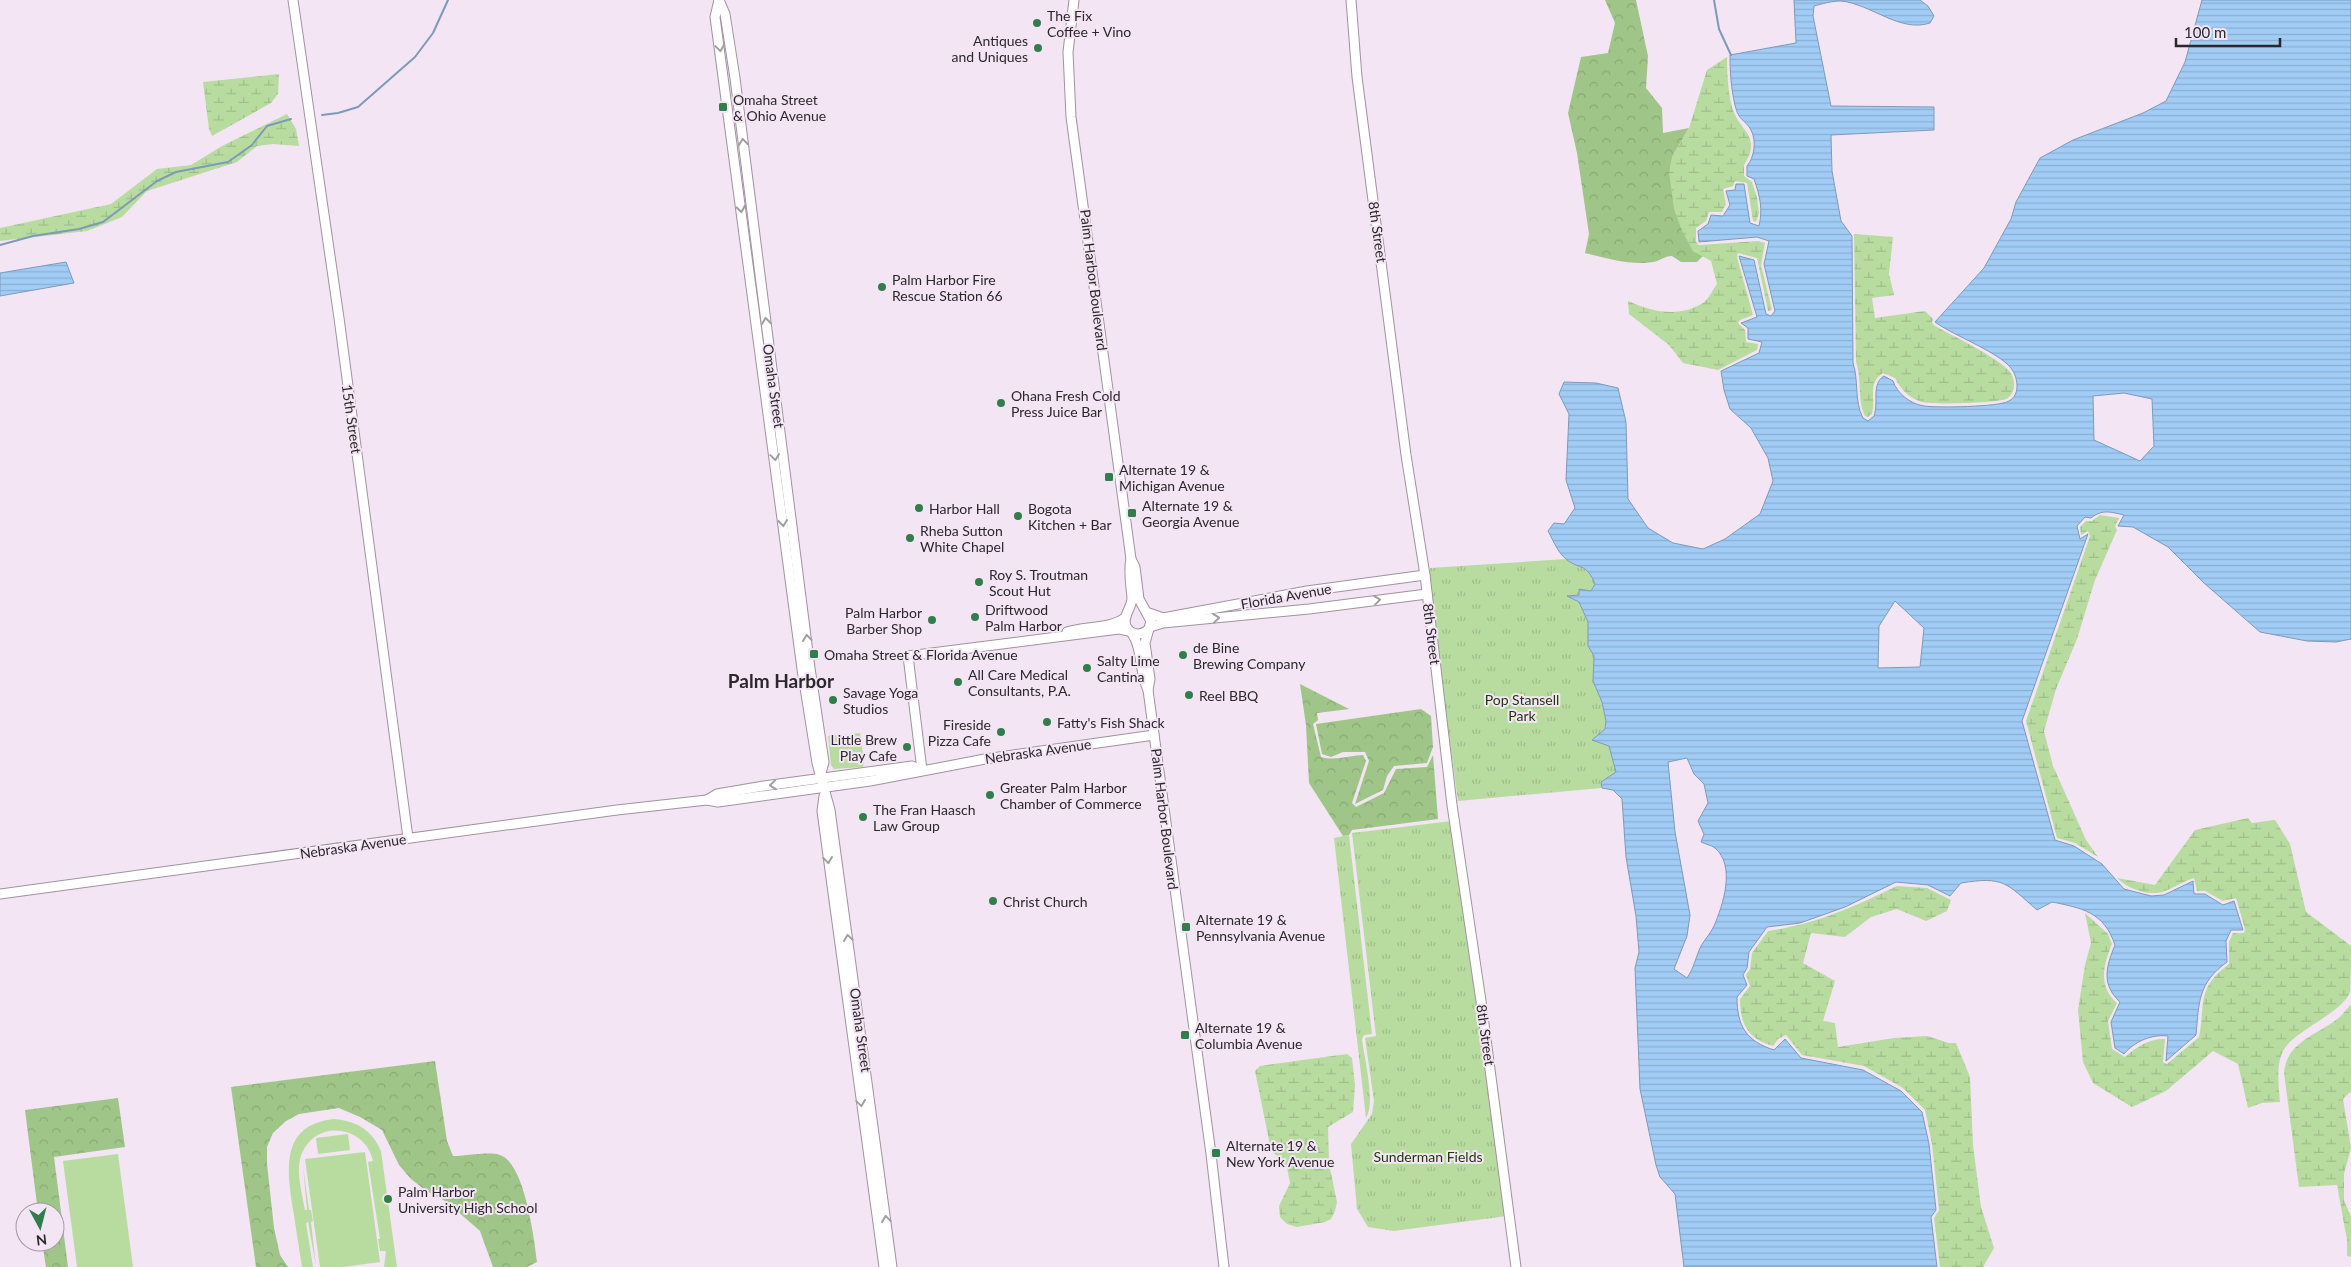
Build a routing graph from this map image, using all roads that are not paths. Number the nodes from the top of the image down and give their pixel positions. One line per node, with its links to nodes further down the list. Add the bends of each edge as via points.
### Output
1 (293, 0): 17 (street, 15th Street)
2 (719, 0): 16 (street, Omaha Street, via 725,14 735,78 824,762)
3 (1074, 0): 5 (street, Palm Harbor Boulevard, via 1068,52 1071,117)
4 (1351, 0): 6 (street, 8th Street, via 1357,77 1406,455)
5 (1131, 559): 8 (street, Palm Harbor Boulevard, via 1139,599); 9 (street, Palm Harbor Boulevard, via 1132,600)
6 (1425, 575): 7 (street, 8th Street); 8 (street, Florida Avenue, via 1306,591 1170,617 1158,618)
7 (1427, 594): 10 (street, Florida Avenue, one-way to 7, via 1173,622); 22 (street, 8th Street, via 1452,805)
8 (1148, 612): 9 (street, via 1137,608); 10 (street)
9 (1126, 614): 11 (street, via 1126,625); 12 (street, via 1112,624)
10 (1150, 628): 11 (street, via 1140,635); 13 (street, Palm Harbor Boulevard, via 1145,643 1150,679)
11 (1131, 632): 12 (street, via 1119,629); 13 (street, Palm Harbor Boulevard, via 1138,644 1143,680)
12 (1053, 636): 15 (street, via 908,656)
13 (1148, 690): 14 (street, Palm Harbor Boulevard)
14 (1154, 735): 15 (street, Nebraska Avenue); 21 (street, Palm Harbor Boulevard)
15 (922, 770): 16 (street, Nebraska Avenue)
16 (822, 784): 17 (street, Nebraska Avenue, via 718,802 707,800); 19 (street, Omaha Street, one-way to 19, via 822,811); 20 (street, Omaha Street, one-way to 16, via 830,810)
17 (408, 838): 18 (street, Nebraska Avenue)
18 (0, 894)
19 (884, 1267)
20 (892, 1267)
21 (1224, 1267)
22 (1516, 1267)

